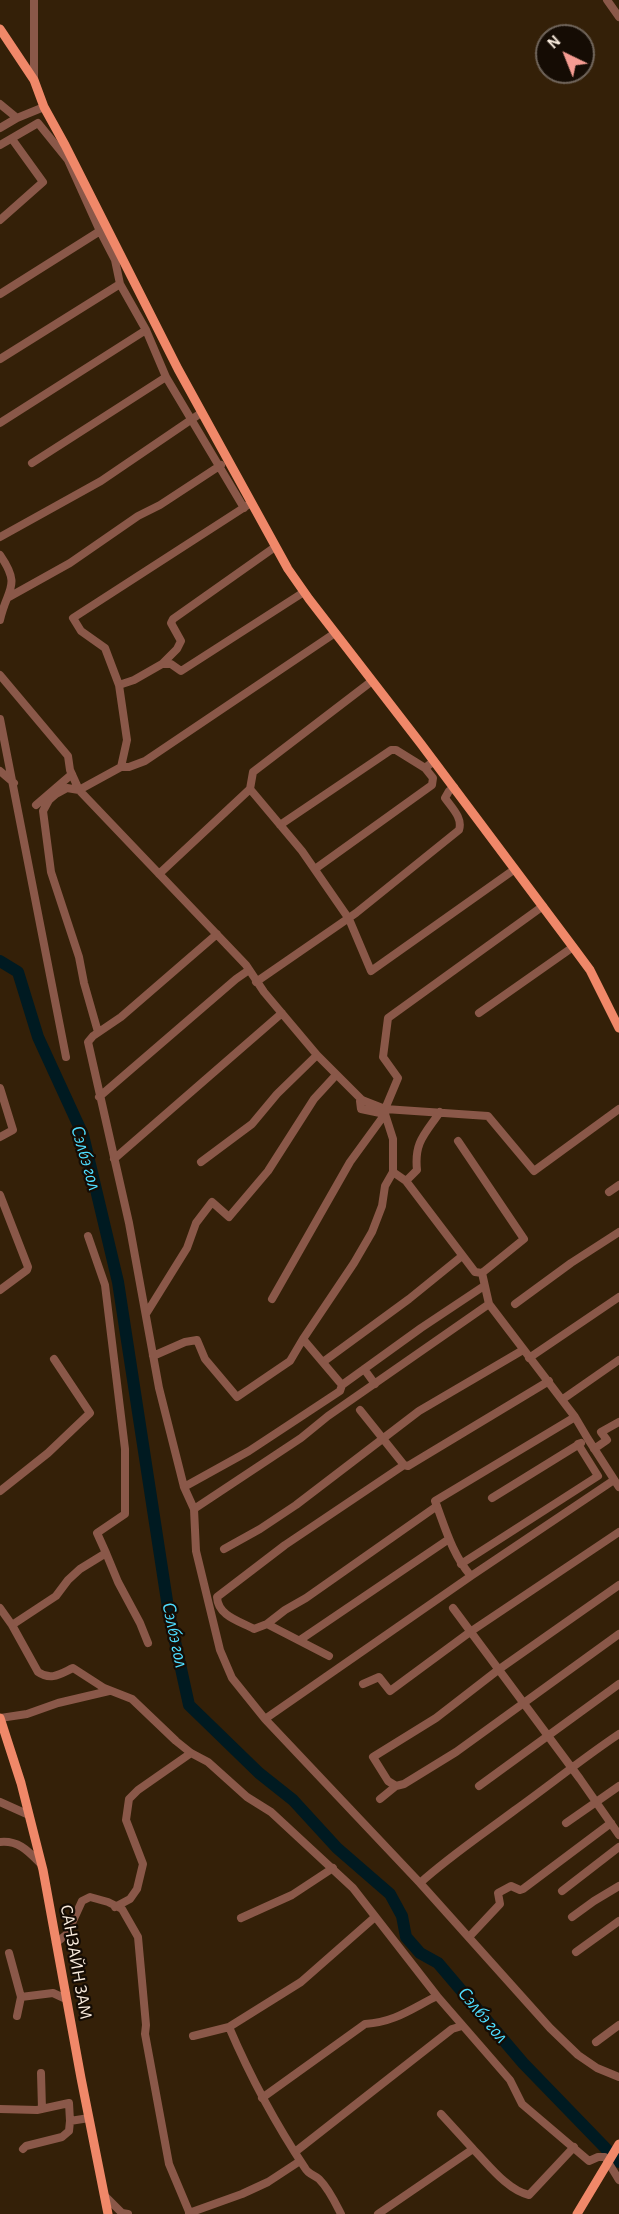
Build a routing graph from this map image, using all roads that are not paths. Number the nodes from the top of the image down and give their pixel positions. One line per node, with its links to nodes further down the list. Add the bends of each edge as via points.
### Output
1 (34, 0): 5 (street)
2 (607, 0): 3 (street)
3 (619, 17)
4 (0, 29): 5 (main road)
5 (34, 80): 7 (main road)
6 (0, 104): 8 (street)
7 (44, 107): 8 (street); 12 (main road)
8 (17, 118): 9 (street)
9 (0, 128)
10 (12, 138): 11 (street); 12 (street, via 38,123); 13 (street, via 43,182)
11 (0, 145)
12 (70, 159): 14 (street); 20 (main road)
13 (0, 220)
14 (100, 231): 15 (street, via 115,260); 16 (street)
15 (120, 284): 17 (street); 18 (street)
16 (0, 294)
17 (146, 330): 19 (street); 22 (street)
18 (0, 359)
19 (166, 377): 21 (street); 24 (street)
20 (201, 413): 21 (street); 23 (main road)
21 (192, 420): 25 (street); 27 (street, via 101,481)
22 (0, 423)
23 (230, 459): 25 (street); 26 (main road)
24 (32, 462)
25 (218, 467): 26 (street); 31 (street)
26 (247, 506): 28 (main road); 37 (street, via 73,618 81,631 105,648)
27 (0, 537)
28 (275, 547): 30 (main road); 34 (street, via 172,619 181,641)
29 (0, 555): 31 (street, via 13,579)
30 (304, 592): 33 (main road); 34 (street, via 181,671 171,664)
31 (9, 597): 32 (street)
32 (0, 620)
33 (335, 633): 36 (main road); 40 (street, via 145,761)
34 (162, 664): 37 (street, via 134,681)
35 (0, 675): 43 (street, via 68,756)
36 (372, 681): 39 (main road); 46 (street, via 253,772)
37 (118, 685): 40 (street, via 127,740)
38 (0, 719): 44 (street)
39 (434, 761): 41 (street); 45 (main road)
40 (121, 767): 43 (street)
41 (425, 768): 48 (street, via 391,750); 49 (street, via 433,778 432,785)
42 (0, 771): 44 (street)
43 (75, 782): 47 (street); 51 (street); 61 (street, via 49,800 43,811 44,825 51,872)
44 (14, 783): 63 (street)
45 (454, 787): 50 (main road); 53 (street, via 446,798 458,817 459,830)
46 (250, 789): 48 (street); 51 (street)
47 (36, 805)
48 (280, 825): 49 (street)
49 (315, 869): 53 (street)
50 (515, 869): 52 (main road); 53 (street, via 371,971)
51 (159, 874): 54 (street)
52 (543, 906): 55 (main road); 68 (street, via 388,1018 383,1057 398,1078)
53 (349, 919): 57 (street)
54 (217, 934): 56 (street); 61 (street, via 121,1017)
55 (573, 947): 58 (street); 60 (main road, via 590,970)
56 (249, 970): 57 (street); 66 (street)
57 (256, 982): 59 (street)
58 (479, 1012)
59 (282, 1013): 62 (street); 72 (street)
60 (619, 1028)
61 (98, 1032): 66 (street, via 88,1045)
62 (316, 1055): 64 (street); 73 (street, via 252,1124)
63 (66, 1056)
64 (336, 1075): 68 (street, via 362,1100 361,1109); 89 (street, via 314,1100 268,1171 229,1217 212,1202 196,1223 187,1248)
65 (0, 1088): 70 (street, via 13,1130)
66 (99, 1097): 72 (street)
67 (619, 1109): 69 (street, via 534,1171 488,1116)
68 (385, 1111): 69 (street); 74 (street, via 393,1139); 86 (street, via 350,1162)
69 (440, 1112): 75 (street, via 415,1153 417,1170)
70 (0, 1137)
71 (458, 1141): 82 (street, via 524,1239)
72 (114, 1159): 89 (street)
73 (201, 1162)
74 (393, 1172): 75 (street); 90 (street, via 372,1232)
75 (406, 1181): 81 (street)
76 (619, 1185): 77 (street)
77 (609, 1192)
78 (0, 1196): 84 (street, via 28,1267)
79 (619, 1232): 88 (street)
80 (88, 1236): 119 (street, via 105,1285 125,1449 125,1514 97,1533)
81 (462, 1256): 82 (street, via 474,1272); 96 (street)
82 (482, 1273): 83 (street)
83 (484, 1286): 87 (street); 97 (street)
84 (0, 1290)
85 (619, 1297): 93 (street)
86 (272, 1299)
87 (489, 1304): 91 (street); 99 (street)
88 (515, 1304)
89 (146, 1314): 92 (street)
90 (303, 1339): 92 (street, via 290,1361 237,1397 205,1359 196,1340); 96 (street)
91 (523, 1350): 93 (street); 105 (street, via 419,1411)
92 (153, 1356): 111 (street)
93 (529, 1358): 98 (street)
94 (54, 1359): 112 (street, via 90,1413)
95 (619, 1360): 101 (street)
96 (323, 1362): 100 (street)
97 (364, 1369): 99 (street); 100 (street)
98 (549, 1382): 101 (street); 109 (street)
99 (375, 1384): 115 (street)
100 (342, 1386): 111 (street, via 249,1451)
101 (563, 1400): 103 (street)
102 (360, 1410): 105 (street)
103 (576, 1417): 106 (street); 114 (street, via 438,1498)
104 (619, 1422): 108 (street, via 601,1432 606,1440)
105 (383, 1439): 109 (street); 118 (street, via 260,1529)
106 (588, 1439): 107 (street); 108 (street)
107 (578, 1444): 113 (street); 120 (street, via 598,1476)
108 (594, 1449): 110 (street)
109 (404, 1465): 125 (street, via 285,1545 217,1597 223,1613 254,1629)
110 (617, 1484): 121 (street)
111 (184, 1487): 115 (street)
112 (0, 1491)
113 (492, 1498)
114 (437, 1506): 117 (street); 125 (street)
115 (194, 1509): 138 (street, via 196,1551 219,1650 232,1678)
116 (619, 1532): 127 (street)
117 (449, 1539): 120 (street); 129 (street)
118 (224, 1549)
119 (106, 1553): 126 (street, via 80,1569 56,1596); 130 (street)
120 (460, 1564): 121 (street)
121 (471, 1576): 138 (street)
122 (619, 1585): 132 (street)
123 (0, 1608): 126 (street)
124 (453, 1608): 127 (street)
125 (267, 1624): 129 (street)
126 (12, 1625): 135 (street, via 38,1672 53,1677 73,1668)
127 (470, 1632): 132 (street); 133 (street, via 390,1691 379,1677)
128 (619, 1634): 136 (street)
129 (300, 1640): 131 (street)
130 (148, 1643)
131 (329, 1656)
132 (498, 1670): 136 (street); 143 (street, via 436,1718 373,1757 388,1781)
133 (363, 1684)
134 (619, 1684): 140 (street)
135 (110, 1691): 137 (street); 141 (street, via 132,1699)
136 (524, 1703): 140 (street); 143 (street, via 456,1752)
137 (0, 1718): 149 (main road, САНЗАЙН ЗАМ)
138 (265, 1719): 157 (street)
139 (619, 1734): 142 (street)
140 (547, 1737): 142 (street); 144 (street)
141 (191, 1753): 156 (street, via 271,1812); 160 (street, via 129,1799 126,1820 143,1864 137,1889 130,1899)
142 (570, 1767): 148 (street); 157 (street)
143 (396, 1786): 146 (street)
144 (479, 1786)
145 (619, 1786): 148 (street)
146 (380, 1799)
147 (0, 1802): 149 (street)
148 (597, 1802): 150 (street); 151 (street)
149 (29, 1815): 155 (main road, САНЗАЙН ЗАМ)
150 (566, 1823)
151 (611, 1823): 152 (street); 165 (street, via 523,1889 511,1886 498,1893 500,1904)
152 (619, 1835)
153 (0, 1842): 155 (street, via 23,1846)
154 (619, 1847): 159 (street)
155 (41, 1864): 166 (main road, САНЗАЙН ЗАМ)
156 (333, 1868): 161 (street); 163 (street, via 292,1895)
157 (420, 1883): 165 (street)
158 (619, 1886): 162 (street)
159 (562, 1891)
160 (115, 1906): 166 (street, via 90,1897 82,1900 68,1934); 194 (street, via 122,1909 138,1937 145,2034 161,2128 169,2164)
161 (375, 1917): 169 (street); 175 (street, via 301,1982)
162 (572, 1917)
163 (241, 1918)
164 (619, 1920): 167 (street)
165 (469, 1937): 179 (street, via 578,2055)
166 (56, 1943): 171 (main road, САНЗАЙН ЗАМ)
167 (576, 1952)
168 (9, 1953): 170 (street)
169 (437, 1996): 174 (street); 180 (street, via 400,2017 365,2024)
170 (21, 1997): 171 (street, via 53,1993); 172 (street)
171 (66, 1999): 184 (main road, САНЗАЙН ЗАМ)
172 (17, 2016)
173 (619, 2025): 177 (street)
174 (462, 2026): 187 (street, via 510,2080 522,2104); 190 (street, via 452,2029)
175 (229, 2027): 176 (street); 180 (street)
176 (193, 2036)
177 (596, 2042)
178 (40, 2073): 182 (street)
179 (619, 2077)
180 (262, 2098): 190 (street)
181 (0, 2109): 182 (street)
182 (42, 2109): 185 (street, via 69,2103)
183 (441, 2114): 189 (street)
184 (89, 2118): 185 (street); 193 (main road, САНЗАЙН ЗАМ)
185 (70, 2121): 188 (street, via 69,2131 62,2137)
186 (619, 2144): 200 (main road)
187 (574, 2147): 189 (street, via 529,2195 503,2179); 192 (street, via 589,2161 604,2157)
188 (23, 2149)
189 (473, 2149): 199 (street)
190 (295, 2152): 191 (street)
191 (300, 2161): 194 (street, via 242,2194); 198 (street, via 329,2192)
192 (619, 2180)
193 (105, 2196): 195 (main road, САНЗАЙН ЗАМ); 196 (street)
194 (189, 2212): 197 (street)
195 (108, 2214)
196 (128, 2214)
197 (180, 2214)
198 (341, 2214)
199 (378, 2214)
200 (578, 2214)

